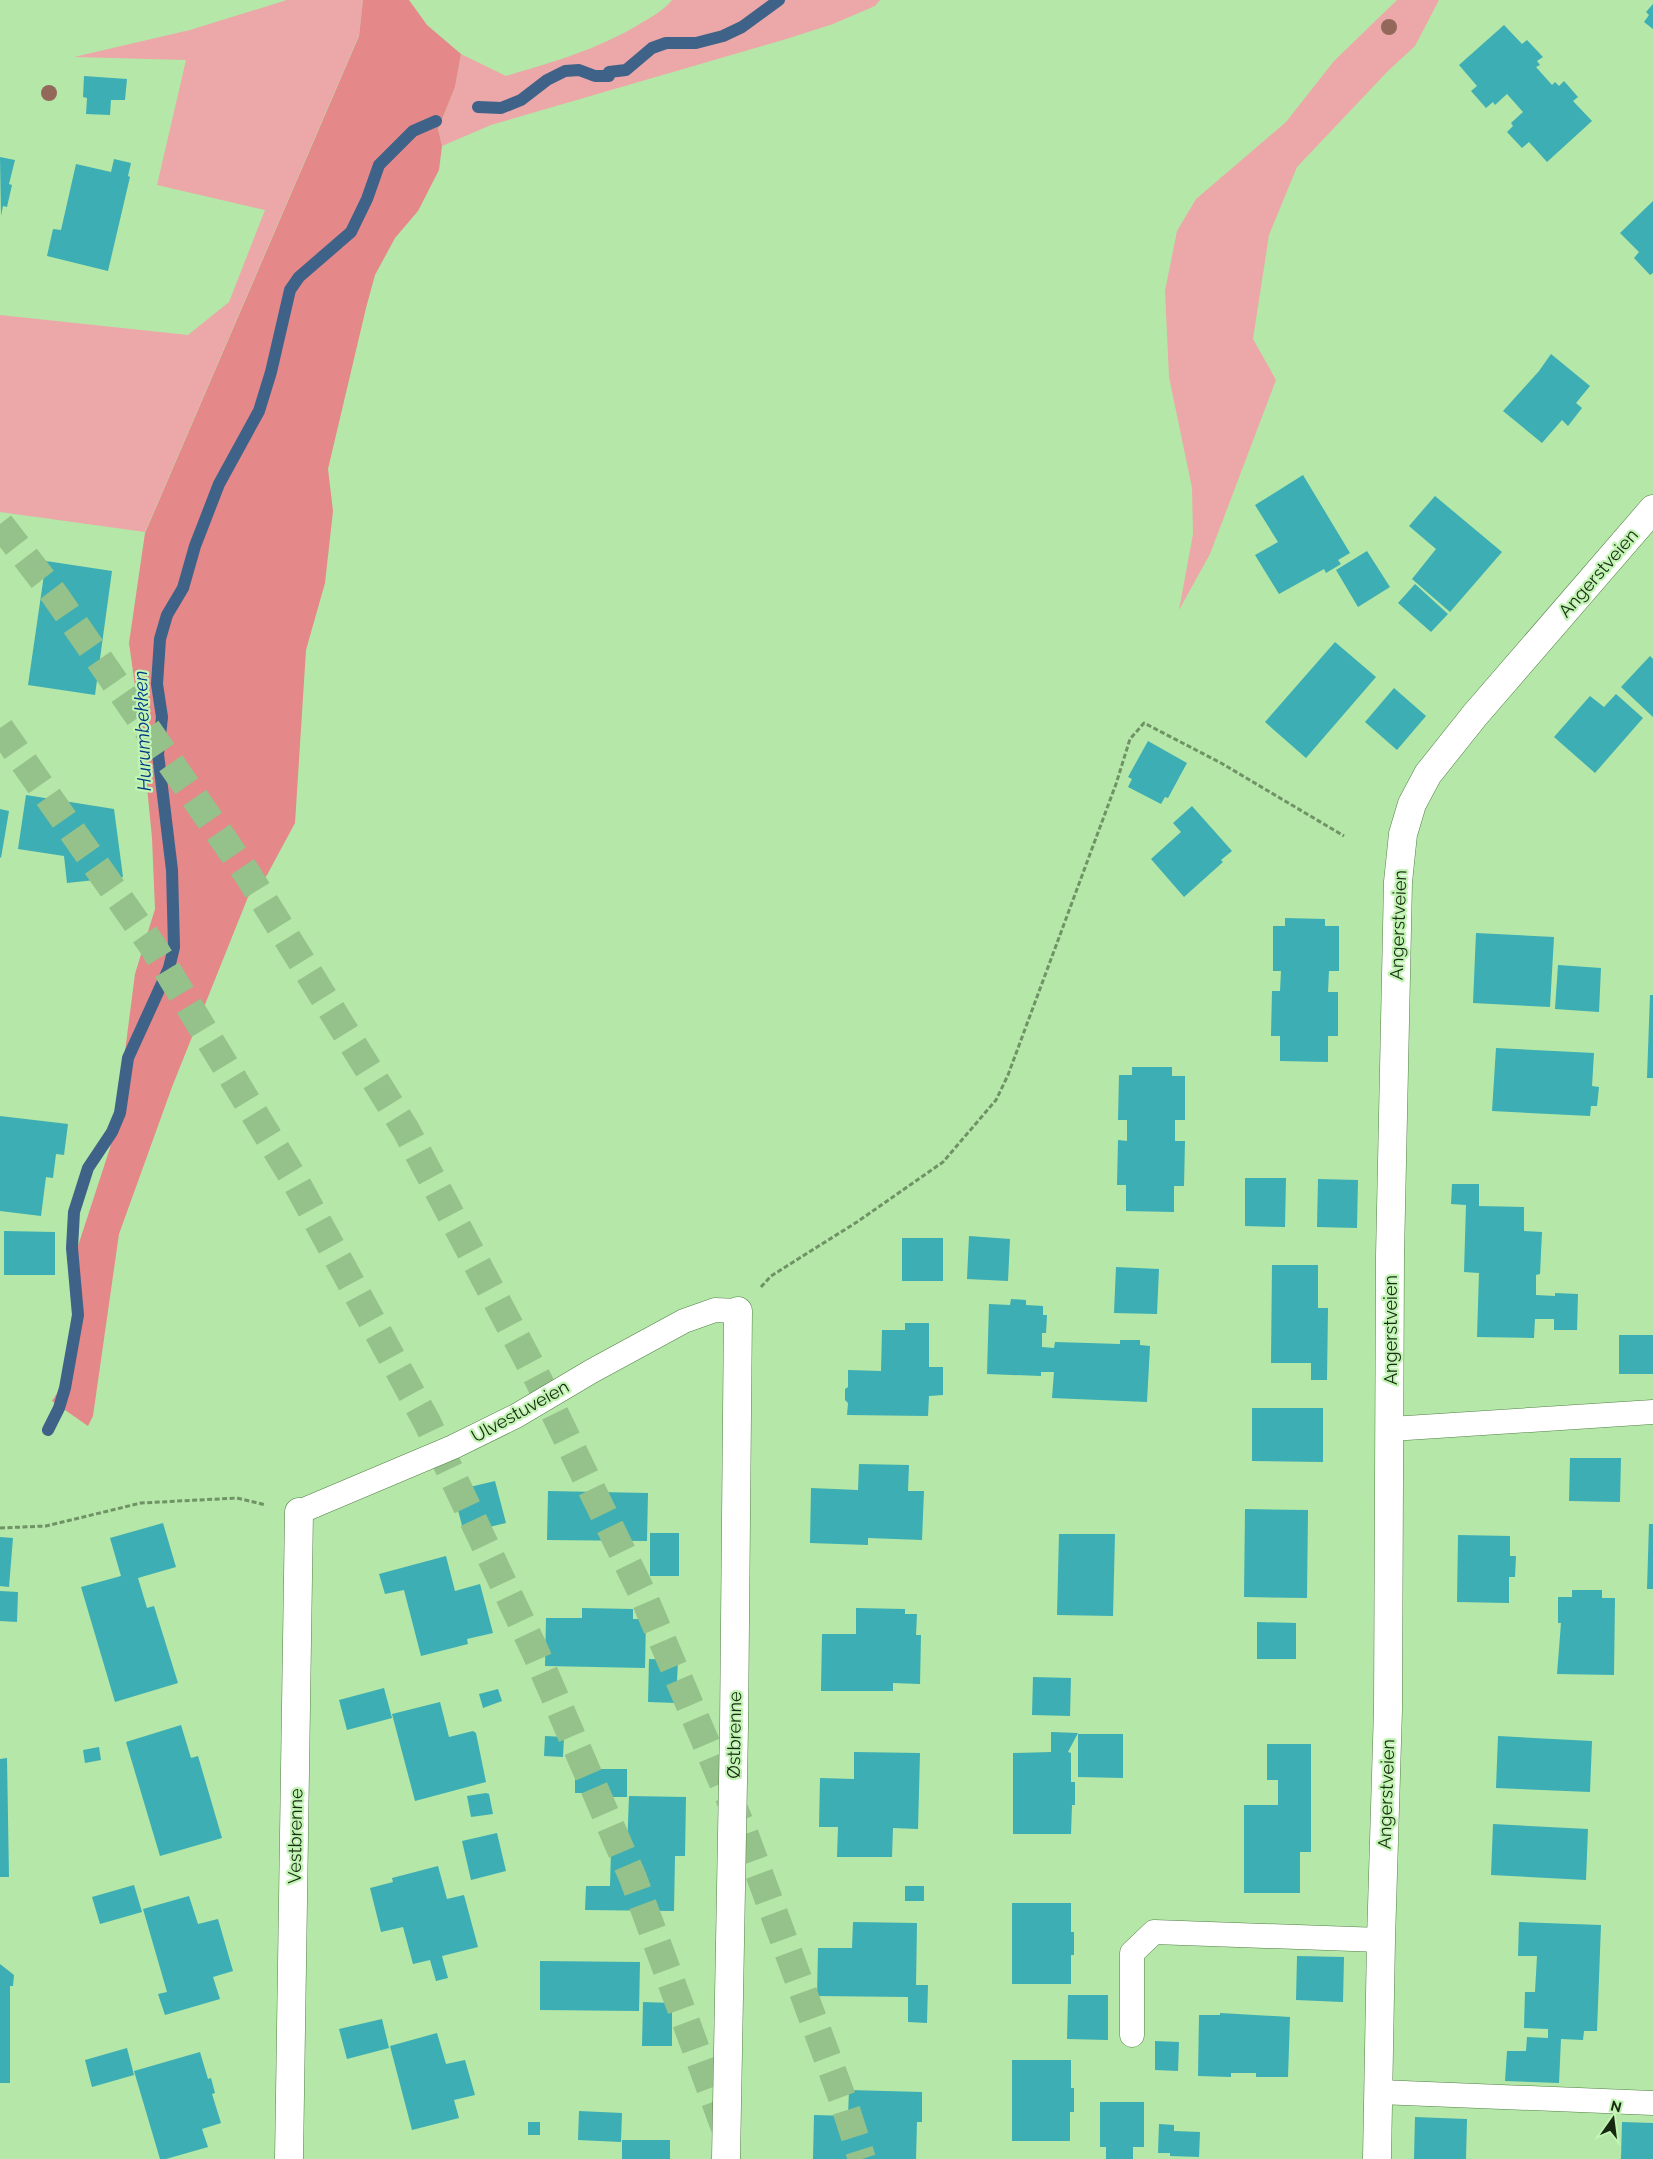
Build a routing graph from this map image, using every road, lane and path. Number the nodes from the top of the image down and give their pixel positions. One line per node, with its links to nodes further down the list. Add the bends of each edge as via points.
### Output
1 (1653, 509): 5 (street, Angerstveien, via 1428,774 1412,804 1403,834 1398,882 1390,1238)
2 (1344, 836): 3 (path, via 1221,763 1144,723 1130,738 1116,784 996,1100 944,1162 771,1276)
3 (738, 1311): 6 (lane, Ulvestuveien, via 715,1310 684,1321 516,1416 453,1447); 13 (street, Østbrenne)
4 (1653, 1412): 5 (lane)
5 (1391, 1429): 8 (street, Angerstveien)
6 (299, 1512): 7 (path, via 237,1498 141,1503 46,1526); 12 (street, Vestbrenne)
7 (0, 1528)
8 (1381, 1940): 9 (lane, via 1154,1932 1132,1953); 10 (street, Angerstveien)
9 (1132, 2035)
10 (1379, 2092): 11 (lane); 14 (street, Angerstveien)
11 (1653, 2103)
12 (289, 2159)
13 (726, 2159)
14 (1377, 2159)

